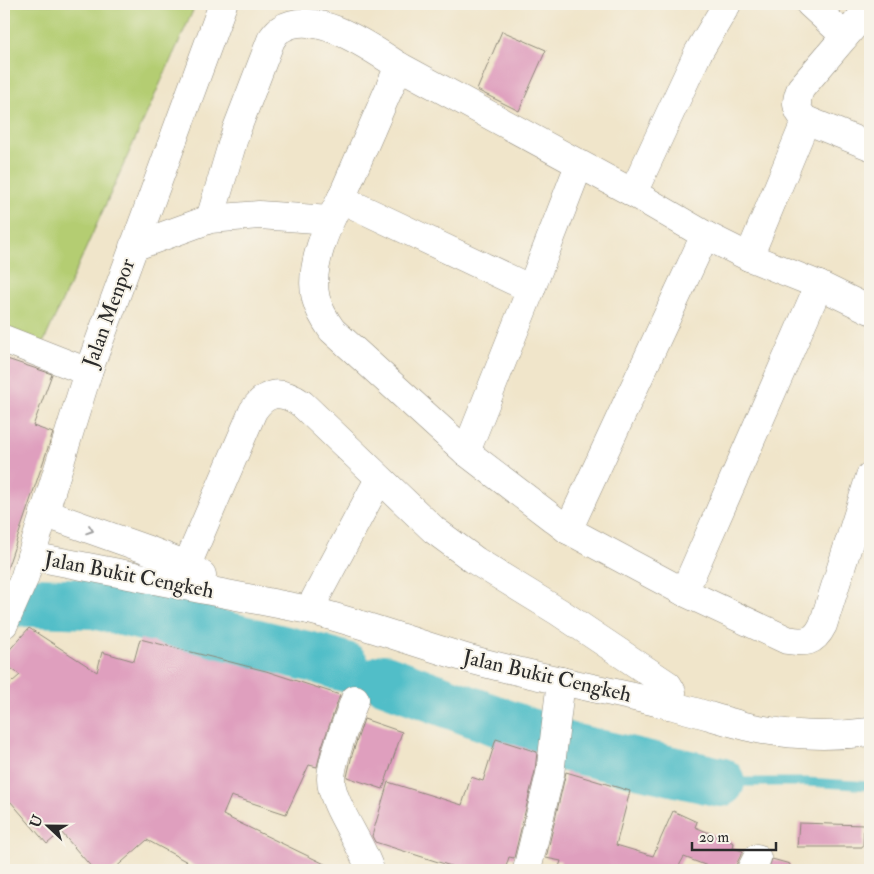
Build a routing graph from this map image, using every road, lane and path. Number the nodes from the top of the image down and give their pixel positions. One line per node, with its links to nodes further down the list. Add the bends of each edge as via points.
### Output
1 (223, 4): 14 (street, Jalan Menpor)
2 (727, 4): 10 (street, via 698,53)
3 (810, 4): 5 (street)
4 (870, 8): 5 (street)
5 (845, 36): 7 (street, via 801,88 797,107)
6 (398, 66): 9 (street); 11 (street); 12 (street, via 362,42 336,30 315,24 293,23 280,29 270,40 239,122)
7 (806, 120): 8 (street); 15 (street)
8 (870, 146)
9 (579, 165): 10 (street); 17 (street)
10 (632, 193): 13 (street)
11 (335, 210): 12 (street); 17 (street); 21 (street, via 318,255 314,276 320,312 346,345)
12 (210, 219): 14 (street)
13 (706, 235): 15 (street); 25 (street)
14 (132, 246): 20 (street, Jalan Menpor)
15 (749, 257): 16 (street)
16 (819, 285): 18 (street); 28 (street)
17 (531, 289): 21 (street)
18 (870, 310)
19 (4, 339): 20 (street)
20 (88, 372): 24 (street, Jalan Menpor)
21 (466, 452): 25 (street)
22 (870, 476): 28 (street, via 823,625 813,640 787,640)
23 (380, 479): 26 (street, via 297,401 279,394 263,398 253,411); 30 (street); 34 (street, via 434,530 476,561 668,684 672,692)
24 (44, 514): 26 (street, Jalan Bukit Cengkeh, one-way to 26); 27 (street, Jalan Menpor)
25 (568, 530): 28 (street)
26 (187, 565): 29 (street, Jalan Bukit Cengkeh)
27 (28, 567): 29 (street, Jalan Bukit Cengkeh); 31 (street, Jalan Menpor)
28 (684, 592)
29 (227, 594): 30 (street, Jalan Bukit Cengkeh)
30 (309, 610): 32 (street, Jalan Bukit Cengkeh, via 474,660)
31 (4, 624)
32 (561, 681): 34 (street, Jalan Bukit Cengkeh); 37 (street, via 550,774)
33 (355, 699): 36 (street, via 332,768 331,781 334,796 366,856)
34 (668, 705): 35 (street, Jalan Bukit Cengkeh, via 779,732 845,735)
35 (870, 732)
36 (370, 870)
37 (528, 870)

